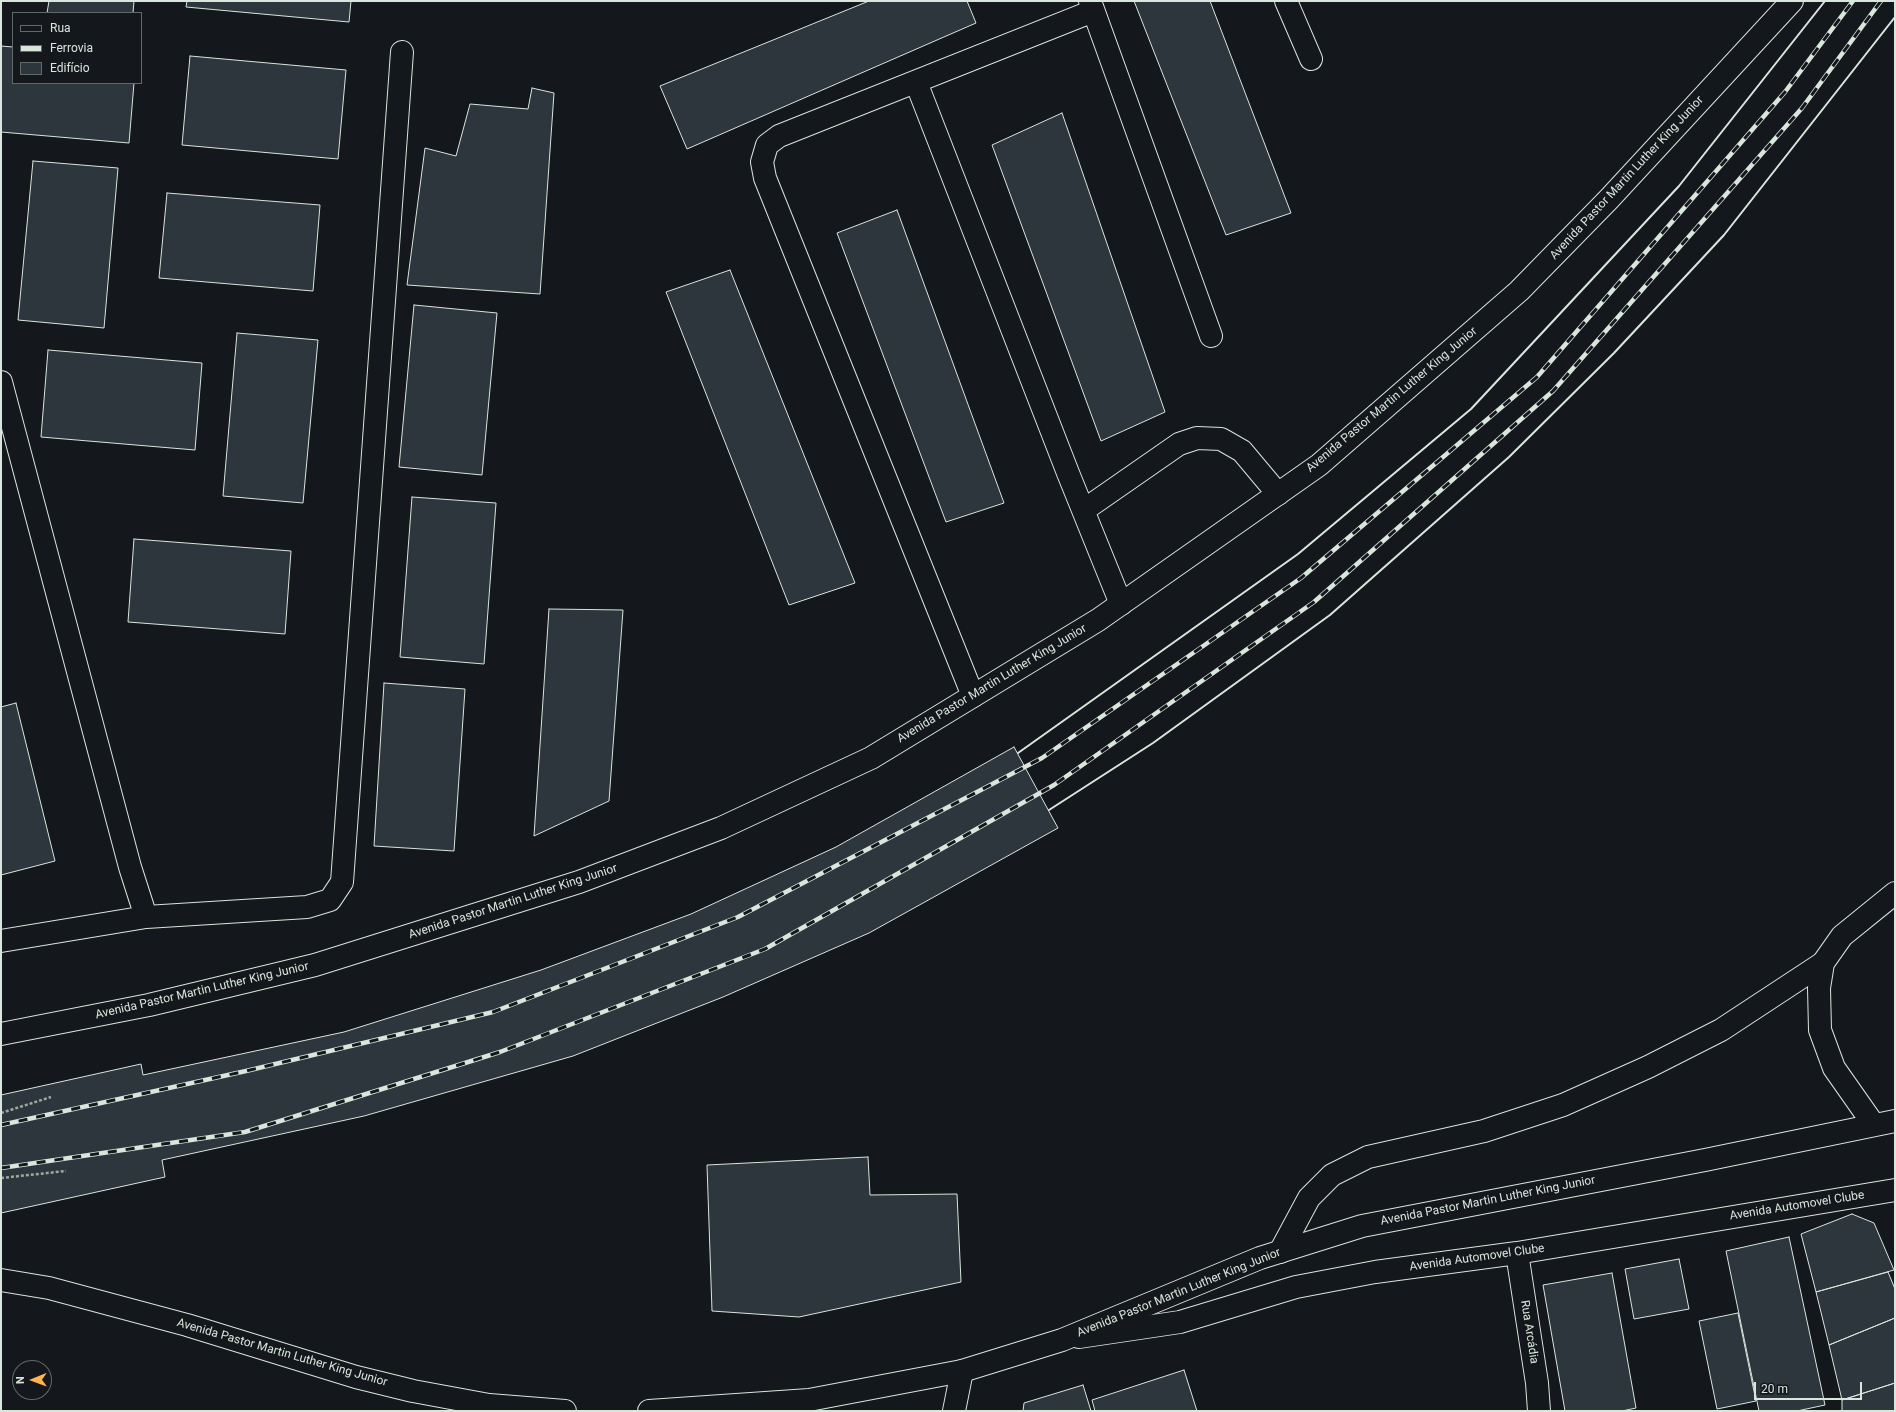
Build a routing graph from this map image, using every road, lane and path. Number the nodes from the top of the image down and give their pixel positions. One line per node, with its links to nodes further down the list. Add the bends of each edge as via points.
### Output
1 (1286, 1): 5 (street)
2 (1792, 1): 9 (street, Avenida Pastor Martin Luther King Junior, via 1609,199 1519,291 1319,465)
3 (1092, 6): 6 (street); 7 (street)
4 (402, 52): 14 (street, via 342,882 330,900 307,907)
5 (1311, 59)
6 (916, 82): 10 (street); 12 (street, via 779,136 767,146 762,162 765,178)
7 (1211, 336)
8 (1, 382): 14 (street, via 130,867)
9 (1278, 494): 10 (street, via 1242,451 1222,439 1198,438 1179,444); 11 (street, Avenida Pastor Martin Luther King Junior)
10 (1084, 510): 11 (street)
11 (1121, 604): 12 (street, Avenida Pastor Martin Luther King Junior)
12 (973, 696): 17 (street, Avenida Pastor Martin Luther King Junior, via 871,758 721,828 579,882 315,965 149,1005)
13 (1895, 893): 16 (street, via 1842,936)
14 (146, 917): 15 (street)
15 (1, 942)
16 (1823, 963): 21 (street, via 1819,988 1820,1030 1834,1068); 25 (street, via 1721,1030 1648,1067 1563,1105 1484,1131 1368,1157 1332,1175 1309,1198)
17 (1, 1034)
18 (51, 1097): 19 (path)
19 (1, 1113)
20 (1895, 1120): 21 (street, Avenida Pastor Martin Luther King Junior)
21 (1874, 1125): 25 (street, Avenida Pastor Martin Luther King Junior, via 1362,1226)
22 (66, 1171): 23 (path)
23 (1, 1178)
24 (1895, 1190): 26 (street, Avenida Automovel Clube)
25 (1280, 1252): 28 (street, Avenida Pastor Martin Luther King Junior)
26 (1517, 1253): 28 (street, Avenida Automovel Clube, via 1375,1272 1296,1287 1180,1322); 34 (street, Rua Arcádia)
27 (1, 1280): 30 (street, Avenida Pastor Martin Luther King Junior, via 48,1288 187,1325 356,1377)
28 (1062, 1340): 29 (street, Avenida Pastor Martin Luther King Junior)
29 (962, 1371): 32 (street, Avenida Pastor Martin Luther King Junior, via 809,1400); 33 (street)
30 (487, 1408): 31 (street, Avenida Pastor Martin Luther King Junior)
31 (565, 1411)
32 (649, 1411)
33 (954, 1411)
34 (1539, 1411)

